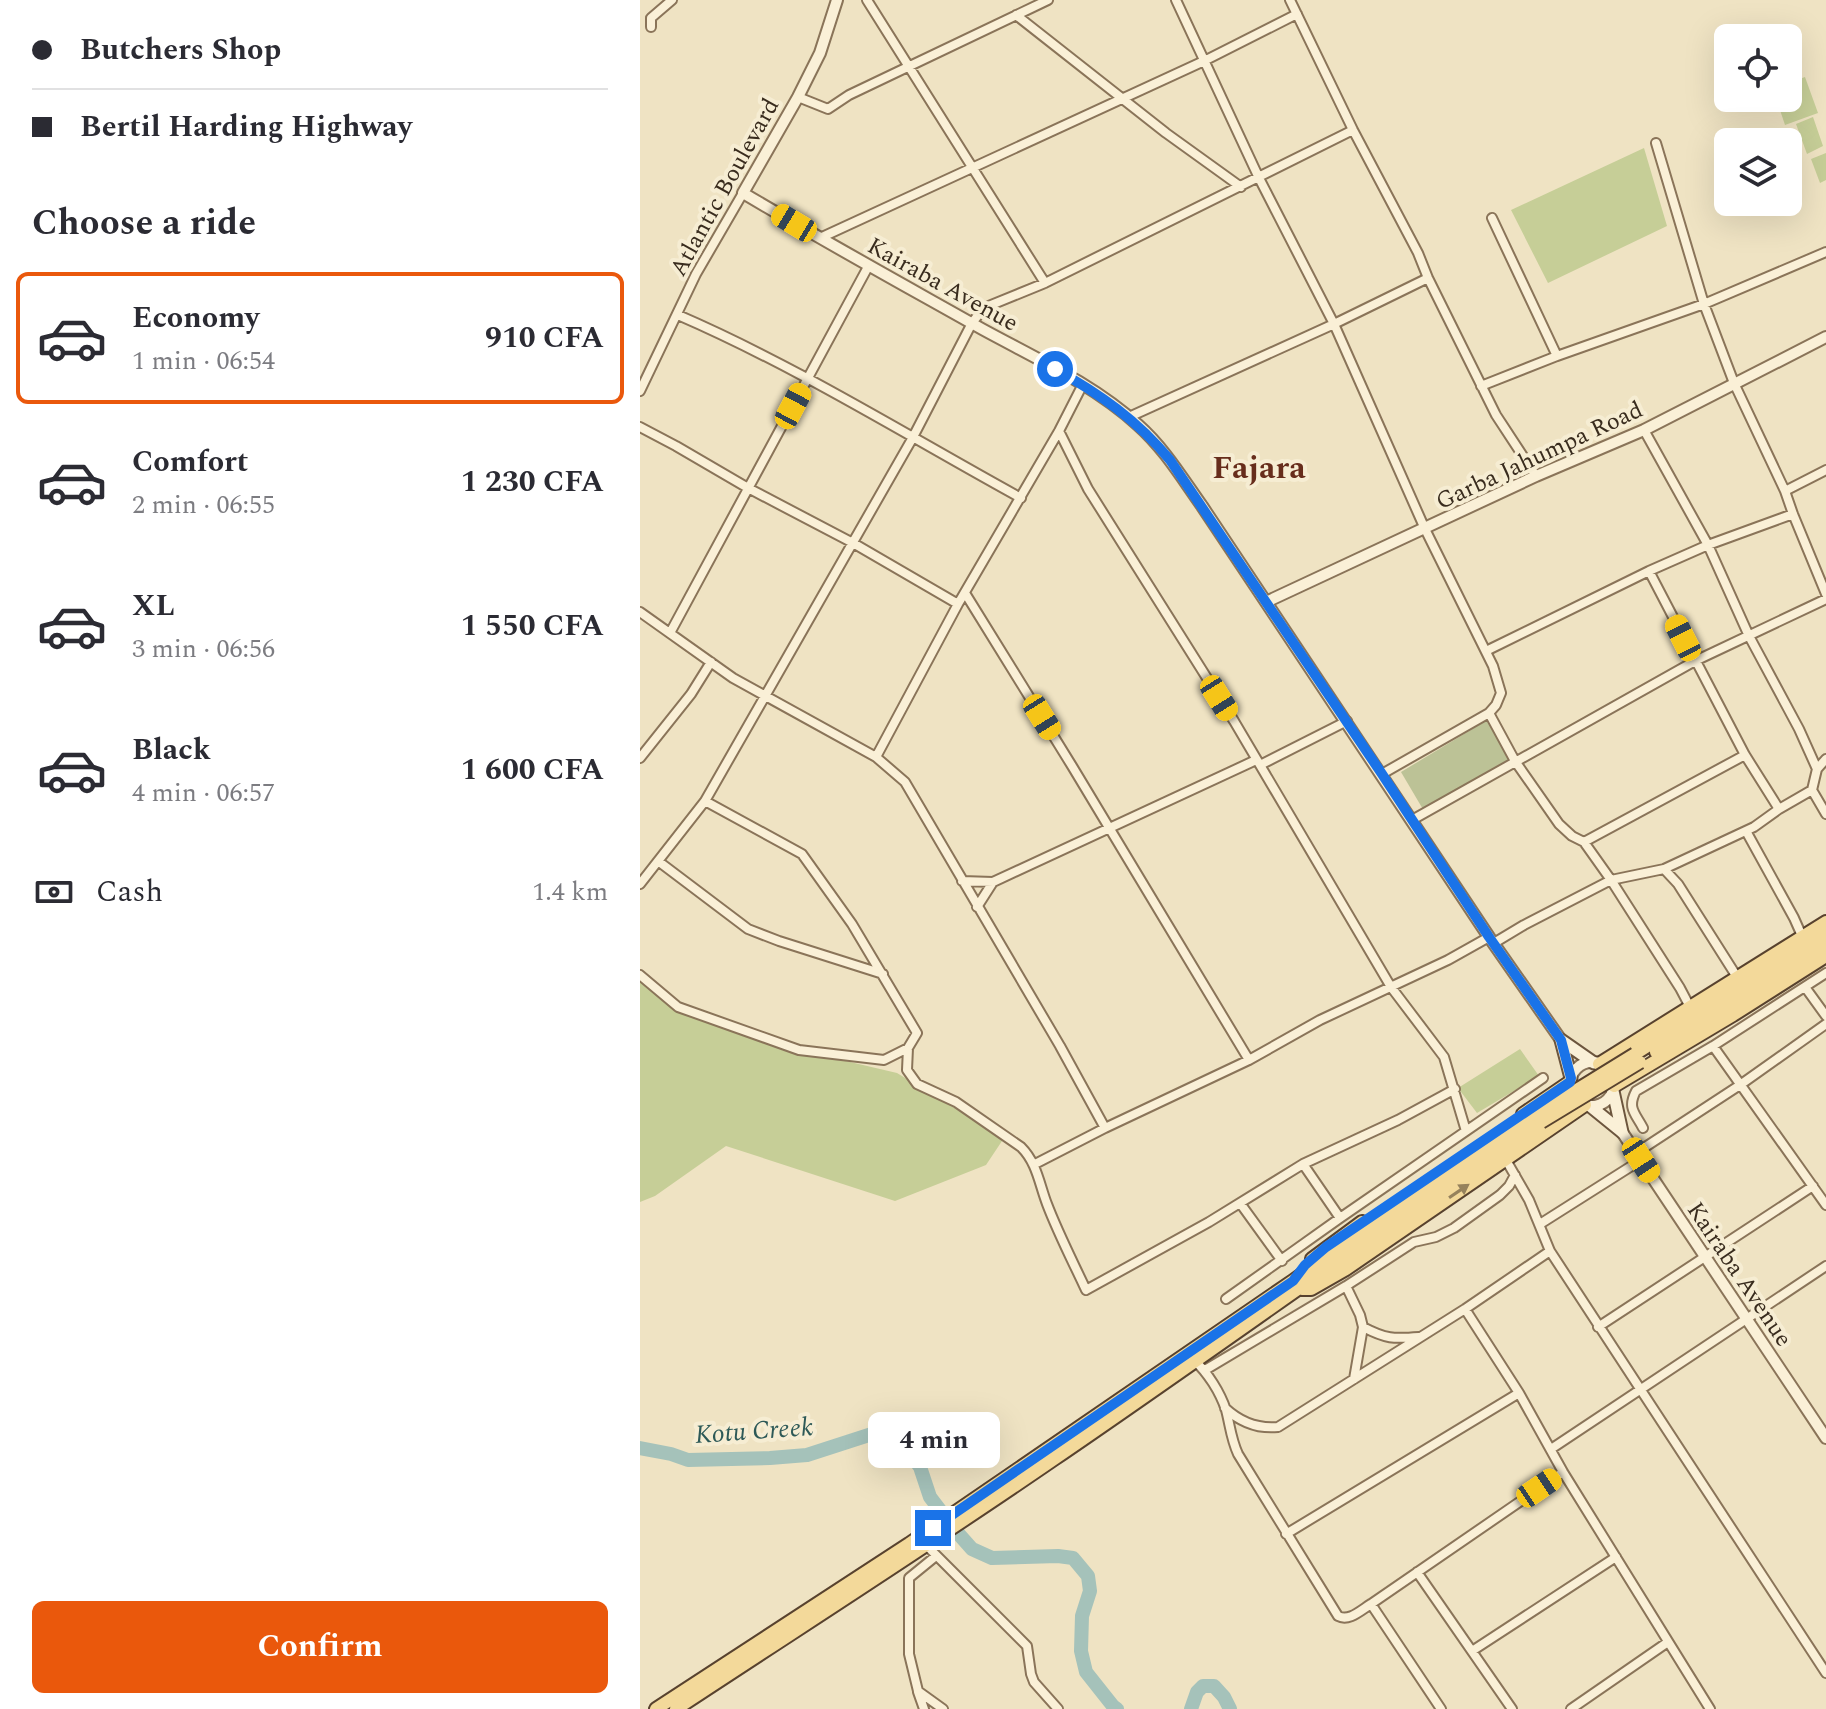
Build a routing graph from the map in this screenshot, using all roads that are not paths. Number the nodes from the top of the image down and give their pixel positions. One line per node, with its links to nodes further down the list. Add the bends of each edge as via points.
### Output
1 (672, 0): 9 (street, via 651,18)
2 (837, 0): 12 (street, Atlantic Boulevard)
3 (867, 0): 11 (street)
4 (1048, 0): 8 (street)
5 (1176, 0): 10 (street)
6 (1290, 0): 7 (street)
7 (1297, 14): 10 (street); 14 (street)
8 (1016, 15): 11 (street); 13 (street)
9 (651, 27)
10 (1204, 61): 13 (street); 17 (street)
11 (910, 66): 12 (street, via 828,109); 16 (street)
12 (798, 97): 19 (street, Atlantic Boulevard)
13 (1121, 99): 16 (street); 18 (street)
14 (1353, 130): 17 (street); 24 (street)
15 (1656, 143): 26 (street)
16 (972, 168): 21 (street); 25 (street)
17 (1259, 178): 18 (street); 29 (street)
18 (1241, 187): 25 (street)
19 (743, 193): 21 (street, Kairaba Avenue); 27 (street, Atlantic Boulevard)
20 (1492, 218): 31 (street)
21 (820, 238): 23 (street, Kairaba Avenue)
22 (1826, 252): 26 (street)
23 (869, 265): 28 (street, Kairaba Avenue); 32 (street)
24 (1428, 278): 29 (street); 35 (street)
25 (1045, 283): 28 (street, via 991,305)
26 (1704, 304): 31 (street); 33 (street)
27 (678, 315): 32 (street); 36 (street, Atlantic Boulevard)
28 (972, 323): 34 (street, Kairaba Avenue); 41 (street)
29 (1334, 324): 37 (street); 48 (street)
30 (1826, 337): 33 (street, Garba Jahumpa Road)
31 (1557, 356): 35 (street)
32 (807, 379): 41 (street); 44 (street)
33 (1734, 383): 39 (street, Garba Jahumpa Road); 45 (street)
34 (1083, 384): 37 (street, Kairaba Avenue); 40 (street)
35 (1481, 386): 43 (street)
36 (640, 391)
37 (1129, 417): 54 (street, Kairaba Avenue, via 1170,460)
38 (640, 427): 44 (street)
39 (1644, 430): 43 (street, Garba Jahumpa Road); 50 (street)
40 (1059, 431): 46 (street); 70 (street, via 1088,489)
41 (912, 439): 46 (street); 49 (street)
42 (1826, 470): 45 (street)
43 (1536, 476): 48 (street, Garba Jahumpa Road)
44 (748, 488): 49 (street); 57 (street)
45 (1785, 491): 47 (street)
46 (1021, 498): 52 (street)
47 (1793, 514): 50 (street); 53 (street)
48 (1425, 529): 54 (street, Garba Jahumpa Road); 59 (street)
49 (853, 543): 55 (street); 62 (street)
50 (1708, 545): 51 (street); 58 (street)
51 (1649, 571): 59 (street); 60 (street)
52 (965, 593): 55 (street); 78 (street)
53 (1826, 596): 58 (street)
54 (1266, 602): 64 (street, Kairaba Avenue)
55 (958, 604): 66 (street)
56 (640, 612): 57 (street)
57 (670, 633): 61 (street)
58 (1749, 636): 60 (street); 71 (street)
59 (1486, 651): 63 (street, via 1501,693)
60 (1695, 661): 65 (street); 69 (street)
61 (711, 662): 62 (street); 67 (street)
62 (766, 695): 66 (street); 74 (street)
63 (1489, 713): 69 (street); 72 (street)
64 (1347, 721): 70 (street); 72 (street, Kairaba Avenue)
65 (1745, 755): 75 (street); 80 (street)
66 (876, 757): 84 (street, via 905,782)
67 (640, 758)
68 (1826, 759): 71 (street)
69 (1515, 761): 77 (street); 80 (street, via 1559,824)
70 (1258, 763): 78 (street); 98 (street)
71 (1817, 769): 73 (street)
72 (1382, 774): 77 (street, Kairaba Avenue)
73 (1812, 790): 75 (street); 76 (street)
74 (705, 801): 81 (street); 95 (street, via 802,854)
75 (1779, 809): 79 (street)
76 (1826, 814)
77 (1412, 820): 91 (street, Kairaba Avenue)
78 (1109, 827): 85 (street); 106 (street)
79 (1746, 831): 82 (street); 90 (street)
80 (1584, 842): 83 (street)
81 (658, 861): 86 (street); 95 (street, via 748,929)
82 (1664, 869): 83 (street); 97 (street)
83 (1611, 880): 91 (street); 100 (street)
84 (962, 881): 85 (street); 87 (street)
85 (993, 882): 87 (street)
86 (640, 884)
87 (977, 907): 114 (street)
88 (1826, 922): 90 (main road)
89 (1826, 932): 132 (main road, bridge, via 1481,1150)
90 (1802, 936): 97 (main road)
91 (1492, 940): 98 (street); 103 (street, Kairaba Avenue)
92 (1826, 944): 132 (main road, bridge)
93 (1826, 956): 112 (main road)
94 (1826, 973): 99 (street)
95 (883, 974): 105 (street, via 917,1033)
96 (640, 975): 105 (street, via 678,1007 799,1050 884,1060)
97 (1737, 977): 100 (main road)
98 (1391, 987): 106 (street); 111 (street, via 1444,1057)
99 (1805, 987): 101 (street); 104 (street)
100 (1690, 1007): 107 (main road)
101 (1826, 1016)
102 (1826, 1024): 110 (street)
103 (1561, 1040): 107 (main road); 109 (main road)
104 (1713, 1046): 110 (street); 115 (street, via 1636,1091 1631,1107)
105 (908, 1048): 120 (street, via 907,1070 917,1084 956,1102 1021,1147)
106 (1249, 1060): 114 (street)
107 (1597, 1063): 109 (street, via 1580,1066); 112 (street, via 1611,1072)
108 (1543, 1078): 116 (street)
109 (1571, 1080): 113 (street, via 1574,1096); 133 (main road, via 1326,1247 1305,1265)
110 (1740, 1085): 118 (street); 123 (street)
111 (1455, 1089): 116 (street); 121 (street)
112 (1614, 1089): 113 (street, via 1604,1103); 117 (main road)
113 (1588, 1106): 117 (main road); 119 (main road)
114 (1105, 1128): 120 (street)
115 (1643, 1128)
116 (1466, 1131): 126 (street)
117 (1622, 1132): 118 (street, Kairaba Avenue)
118 (1639, 1156): 127 (street); 129 (street, Kairaba Avenue)
119 (1506, 1160): 122 (street); 133 (main road, one-way to 119, via 1311,1289 1346,1269)
120 (1035, 1164): 124 (street, via 1086,1290)
121 (1303, 1164): 124 (street); 126 (street)
122 (1515, 1175): 127 (street); 134 (street, via 1500,1195 1454,1228 1414,1242)
123 (1813, 1186): 125 (street); 129 (street)
124 (1240, 1203): 130 (street)
125 (1826, 1205)
126 (1340, 1218): 130 (street)
127 (1540, 1224): 128 (street)
128 (1550, 1251): 136 (street); 139 (street)
129 (1705, 1256): 137 (street, Kairaba Avenue); 139 (street)
130 (1282, 1261): 135 (street)
131 (1826, 1266): 137 (street)
132 (1311, 1275): 133 (main road)
133 (1296, 1285): 141 (main road); 150 (main road)
134 (1346, 1286): 138 (street); 142 (street)
135 (1226, 1299)
136 (1465, 1309): 140 (street); 145 (street)
137 (1746, 1319): 144 (street); 147 (street, Kairaba Avenue)
138 (1363, 1327): 140 (street, via 1382,1337); 143 (street)
139 (1598, 1327): 144 (street)
140 (1421, 1337): 143 (street)
141 (1194, 1360): 142 (street); 150 (main road)
142 (1205, 1370): 146 (street)
143 (1354, 1379): 146 (street, via 1278,1427 1247,1423)
144 (1641, 1388): 148 (street); 160 (street)
145 (1519, 1393): 148 (street); 152 (street)
146 (1225, 1408): 152 (street, via 1234,1447)
147 (1826, 1438)
148 (1551, 1449): 149 (street)
149 (1563, 1472): 155 (street); 156 (street)
150 (954, 1520): 151 (main road)
151 (936, 1532): 153 (main road); 162 (main road)
152 (1286, 1534): 157 (street, via 1338,1616 1348,1618)
153 (927, 1546): 154 (street); 163 (main road)
154 (936, 1556): 161 (street, via 909,1578 909,1654); 166 (street, via 1027,1646 1034,1682)
155 (1616, 1557): 158 (street); 159 (street)
156 (1417, 1572): 157 (street); 159 (street)
157 (1371, 1604): 167 (street)
158 (1668, 1642): 169 (street); 170 (street)
159 (1472, 1651): 168 (street)
160 (1826, 1673)
161 (918, 1691): 164 (street); 165 (street)
162 (656, 1709)
163 (676, 1709)
164 (924, 1709)
165 (943, 1709)
166 (1058, 1709)
167 (1441, 1709)
168 (1512, 1709)
169 (1571, 1709)
170 (1710, 1709)

